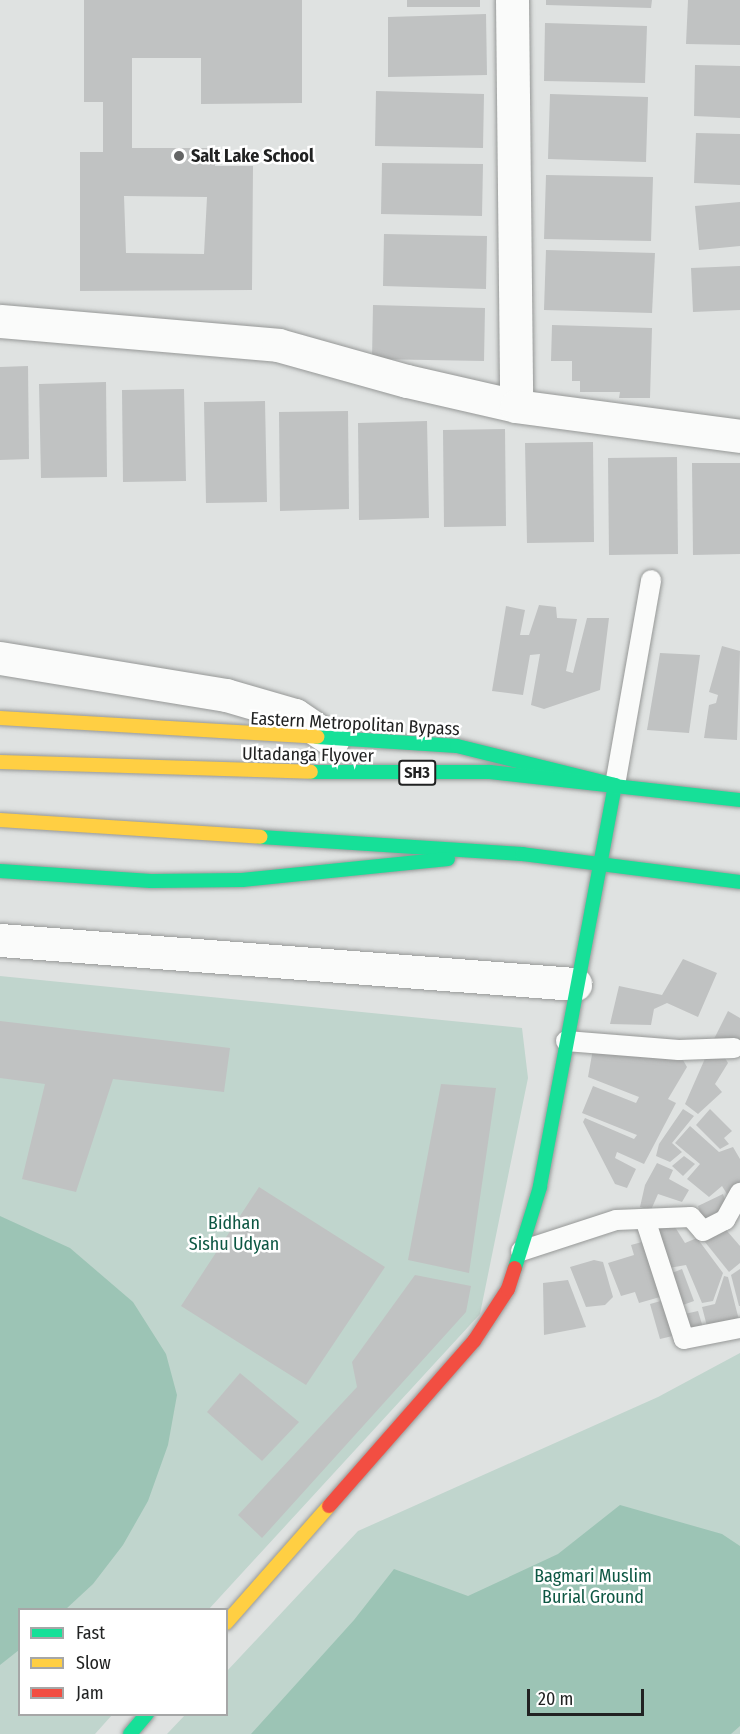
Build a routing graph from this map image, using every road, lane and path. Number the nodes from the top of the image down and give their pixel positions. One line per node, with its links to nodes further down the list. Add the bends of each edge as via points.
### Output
1 (512, 0): 3 (street)
2 (0, 321): 3 (street, via 278,345)
3 (516, 406): 4 (street)
4 (740, 436)
5 (651, 580): 10 (lane)
6 (0, 658): 8 (street, via 226,695 295,715)
7 (0, 718): 8 (main road, Eastern Metropolitan Bypass)
8 (332, 740): 10 (main road, Eastern Metropolitan Bypass, via 457,746)
9 (0, 762): 10 (main road, Ultadanga Flyover / SH3, via 220,772 490,772)
10 (615, 785): 11 (main road, Eastern Metropolitan Bypass / SH3); 14 (main road)
11 (740, 800)
12 (0, 820): 13 (main road)
13 (522, 854): 14 (main road); 15 (main road, via 242,880 151,881)
14 (599, 864): 16 (main road); 18 (main road)
15 (0, 871)
16 (740, 882)
17 (0, 940): 18 (street)
18 (575, 984): 19 (main road)
19 (566, 1041): 20 (lane, via 680,1050); 23 (main road, via 540,1187)
20 (734, 1048)
21 (740, 1193): 22 (lane, via 725,1220 703,1231 691,1217)
22 (645, 1219): 23 (lane, via 616,1220); 24 (lane, via 684,1339)
23 (521, 1251): 25 (main road, via 508,1289 474,1341)
24 (740, 1328)
25 (228, 1621)
26 (145, 1716): 27 (main road)
27 (130, 1734)

